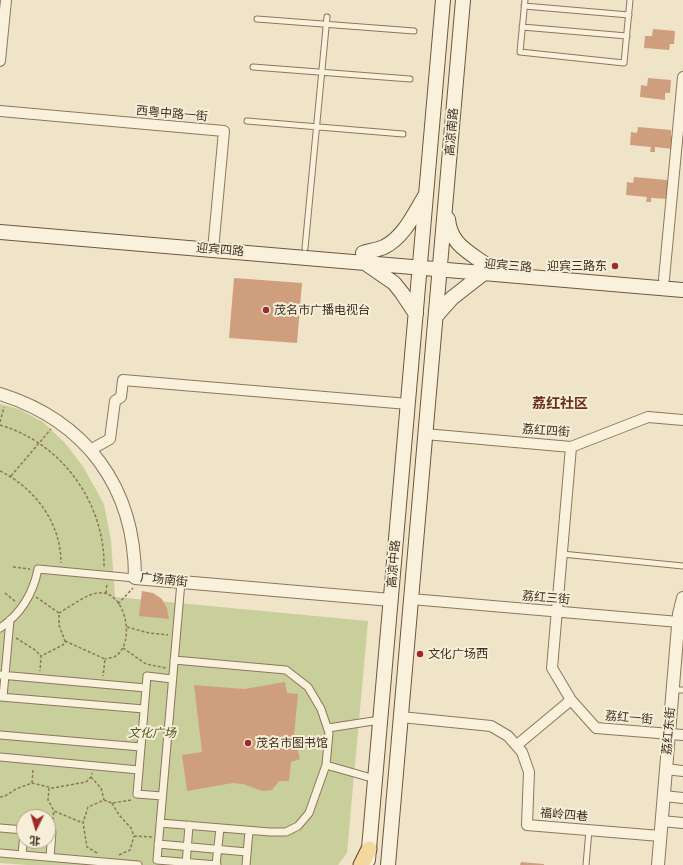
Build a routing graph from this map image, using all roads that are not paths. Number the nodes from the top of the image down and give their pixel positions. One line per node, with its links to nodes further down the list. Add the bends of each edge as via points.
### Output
1 (443, 0): 22 (main road, 高凉南路)
2 (463, 0): 23 (main road, 高凉南路)
3 (630, 0): 6 (lane)
4 (525, 3): 6 (lane); 10 (lane)
5 (4, 4): 11 (street)
6 (629, 15): 13 (lane)
7 (327, 17): 9 (lane)
8 (257, 19): 9 (lane)
9 (326, 25): 12 (lane); 16 (lane)
10 (522, 27): 13 (lane); 13 (lane, via 520,52 624,62)
11 (2, 28): 14 (street)
12 (414, 32)
13 (627, 36)
14 (0, 55)
15 (253, 67): 16 (lane)
16 (322, 72): 18 (lane); 21 (lane)
17 (683, 77): 34 (street)
18 (410, 79)
19 (0, 111): 29 (street, 西粤中路一街, via 224,131)
20 (247, 121): 21 (lane)
21 (317, 126): 24 (lane); 30 (lane)
22 (432, 131): 23 (main road); 25 (main road, 高凉南路)
23 (452, 133): 26 (main road, 高凉南路)
24 (403, 134)
25 (426, 194): 31 (main road, via 404,231 393,241); 32 (main road, 高凉南路)
26 (446, 197): 32 (main road, 高凉南路); 33 (main road, via 449,229 464,249)
27 (0, 223): 29 (main road, 迎宾四路)
28 (0, 232): 29 (main road, 迎宾四路)
29 (214, 245): 30 (main road, 迎宾四路); 31 (main road, 迎宾四路)
30 (305, 248): 31 (main road, 迎宾四路)
31 (364, 258): 32 (main road, 迎宾四路); 37 (main road, via 394,284)
32 (430, 263): 33 (main road, 迎宾三路); 37 (main road, 高凉中路); 38 (main road, 高凉中路)
33 (485, 268): 34 (main road, 迎宾三路); 36 (main road, 迎宾三路); 38 (main road)
34 (664, 279): 35 (main road, 迎宾三路)
35 (683, 281)
36 (683, 290)
37 (416, 314): 39 (main road, 高凉中路)
38 (436, 316): 40 (main road, 高凉中路)
39 (410, 377): 40 (main road); 42 (main road, 高凉中路)
40 (430, 379): 44 (main road, 高凉中路)
41 (3, 395): 46 (street, 广场南街, via 28,404 58,421 80,438)
42 (408, 404): 46 (street, via 122,380 121,397 115,401 110,439); 53 (main road, 高凉中路)
43 (683, 420): 45 (street, 荔红四街, via 648,417)
44 (425, 434): 45 (street, 荔红四街); 52 (main road, 高凉中路)
45 (571, 447): 47 (street)
46 (90, 450): 49 (street, 广场南街, via 116,488 127,517 134,547)
47 (562, 554): 48 (lane); 54 (street)
48 (683, 566)
49 (135, 578): 50 (street, 广场南街); 55 (street, via 38,569 31,593 22,608)
50 (181, 582): 53 (street, 广场南街); 59 (street)
51 (683, 598): 56 (street, 荔红东街)
52 (411, 599): 54 (street, 荔红三街); 67 (main road, 高凉中路)
53 (391, 600): 68 (main road, 高凉中路)
54 (557, 612): 56 (street, 荔红三街); 65 (street, via 552,668)
55 (10, 620): 57 (street); 60 (street)
56 (679, 622): 58 (street, 荔红东街)
57 (0, 628)
58 (680, 644): 63 (street, 荔红东街)
59 (174, 660): 61 (street); 69 (street, via 286,670 308,687)
60 (3, 675): 62 (street); 64 (street)
61 (172, 679): 62 (street, via 147,676); 81 (street)
62 (146, 688): 66 (street)
63 (678, 690): 70 (street, 荔红东街)
64 (2, 697): 66 (street)
65 (572, 700): 70 (street, 荔红一街, via 596,728); 73 (street)
66 (144, 709): 74 (street)
67 (401, 717): 73 (street, 福岭四巷, via 491,726 508,736); 85 (main road, 高凉中路)
68 (380, 720): 69 (street); 80 (main road, 高凉中路)
69 (328, 728): 76 (street)
70 (669, 734): 72 (street, 荔红一街); 77 (street, 荔红东街)
71 (0, 735): 74 (street)
72 (683, 735)
73 (517, 746): 93 (street, 福岭四巷, via 522,752 529,772 527,825)
74 (141, 747): 78 (street)
75 (0, 757): 78 (street)
76 (326, 765): 80 (street); 94 (street, via 309,813 298,826 286,832)
77 (666, 769): 79 (street); 82 (street, 荔红东街)
78 (139, 770): 81 (street, via 137,794)
79 (683, 771)
80 (375, 779): 83 (main road, 高凉中路)
81 (162, 796): 87 (street)
82 (664, 796): 84 (street); 86 (street, 荔红东街)
83 (374, 797): 85 (main road); 101 (main road, 高凉中路)
84 (683, 798)
85 (394, 799): 106 (main road, 高凉中路)
86 (661, 821): 88 (street); 95 (street, 荔红东街)
87 (160, 823): 89 (street); 96 (street)
88 (683, 823)
89 (189, 825): 91 (street); 97 (street)
90 (0, 828): 92 (street)
91 (220, 828): 94 (street); 100 (street)
92 (16, 830)
93 (589, 830): 95 (street, 福岭四巷); 113 (lane)
94 (249, 831): 102 (street)
95 (660, 836): 114 (street, 荔红东街)
96 (158, 840): 97 (street); 107 (street, via 157,860)
97 (187, 846): 100 (street); 107 (street)
98 (22, 849): 104 (street)
99 (50, 849): 105 (street)
100 (218, 849): 102 (street); 109 (street)
101 (369, 849): 111 (main road); 112 (main road, 高凉中路)
102 (247, 852): 110 (street)
103 (0, 853): 104 (street)
104 (22, 855): 105 (street)
105 (50, 857): 108 (street)
106 (389, 863)
107 (186, 864): 109 (street)
108 (138, 865)
109 (216, 865)
110 (246, 865)
111 (361, 865)
112 (368, 865)
113 (586, 865)
114 (661, 865)

